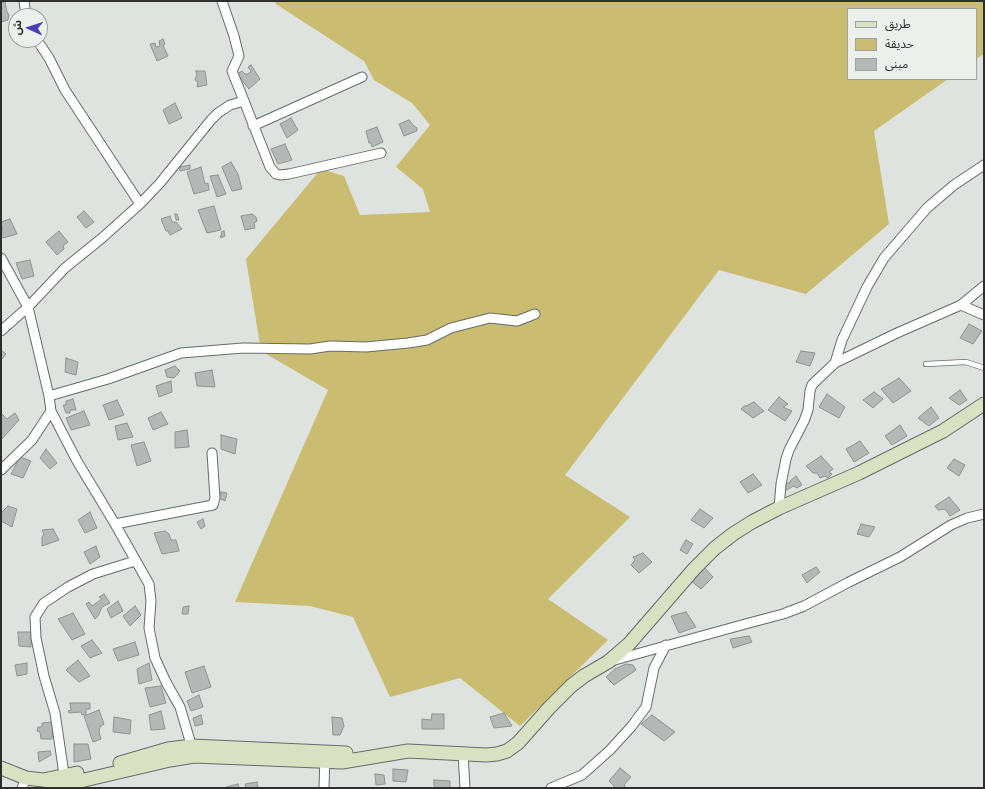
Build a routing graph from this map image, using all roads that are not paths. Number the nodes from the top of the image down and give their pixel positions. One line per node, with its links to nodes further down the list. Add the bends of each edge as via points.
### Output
1 (222, 1): 4 (street, via 239,56 232,71)
2 (42, 48): 8 (street, via 65,90)
3 (362, 77): 5 (street)
4 (244, 102): 5 (street); 8 (street, via 230,105 218,113)
5 (253, 126): 6 (street, via 270,167 274,173 280,175)
6 (381, 154)
7 (984, 165): 16 (street, via 954,185 927,208 884,258 866,287 842,340)
8 (140, 204): 12 (street, via 65,268)
9 (1, 258): 12 (street)
10 (984, 286): 11 (street)
11 (960, 305): 14 (street); 16 (street)
12 (28, 307): 15 (street); 19 (street)
13 (535, 314): 19 (street, via 517,321 490,318 451,328 427,340 408,343 310,349 243,348 181,353 108,379)
14 (984, 315)
15 (1, 331)
16 (835, 363): 24 (street, via 812,385 808,410 789,450 783,470)
17 (926, 364): 18 (lane, via 966,362)
18 (984, 368)
19 (48, 396): 21 (street)
20 (984, 404): 24 (street, via 943,431 859,473)
21 (51, 411): 23 (street, via 32,440); 26 (street, via 77,461)
22 (212, 453): 26 (street, via 213,505)
23 (1, 470)
24 (779, 508): 29 (street, via 740,530 715,548 629,644)
25 (984, 514): 28 (street, via 951,525 900,557 804,606 763,620)
26 (115, 524): 27 (street)
27 (135, 561): 30 (street, via 149,584 149,628 155,658 180,707); 35 (street, via 93,574 68,587 44,603 36,617 36,638 56,714)
28 (666, 646): 29 (street); 40 (street, via 654,668 646,707 631,727 582,775)
29 (608, 662): 31 (street, via 571,686 518,743 507,751 486,755)
30 (193, 751): 32 (street); 35 (street, via 168,749)
31 (464, 753): 32 (street, via 408,751); 39 (street)
32 (325, 757): 38 (street)
33 (1, 768): 36 (street)
34 (1, 774): 36 (street)
35 (64, 780): 36 (street, via 43,780); 37 (street)
36 (26, 785)
37 (50, 788)
38 (324, 788)
39 (464, 788)
40 (551, 788)

